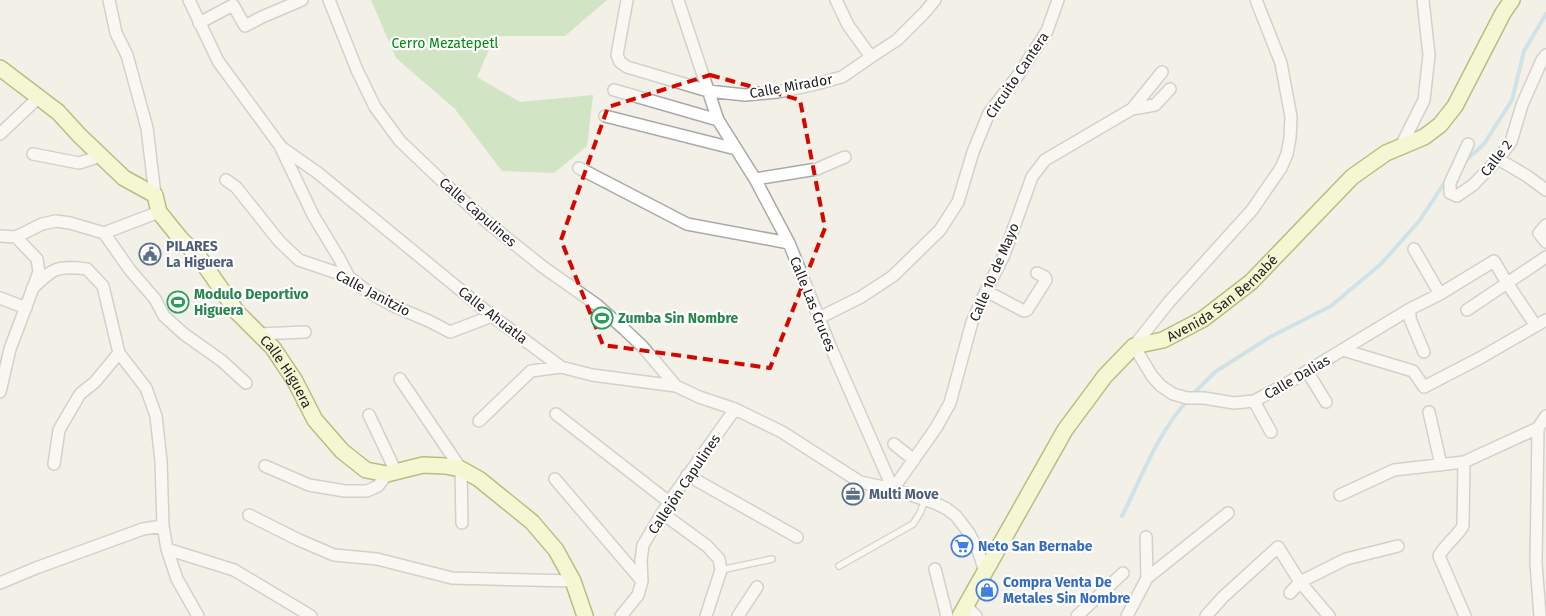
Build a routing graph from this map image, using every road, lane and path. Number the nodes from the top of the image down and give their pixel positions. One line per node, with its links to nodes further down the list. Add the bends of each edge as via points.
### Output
1 (109, 0): 39 (street, via 116,33 127,55 147,128)
2 (189, 0): 14 (street, Calle Ahuatla)
3 (302, 0): 14 (street, via 245,26 233,5)
4 (329, 0): 72 (street, Calle Capulines, via 375,107 400,141 488,222 597,305 642,346)
5 (626, 0): 21 (street, Calle Mirador, via 617,55 620,62 627,67)
6 (678, 0): 21 (street, Calle Las Cruces)
7 (836, 0): 16 (street, via 848,24)
8 (935, 0): 16 (street, Calle Mirador, via 898,40)
9 (1058, 0): 60 (street, Circuito Cantera, via 1047,31 990,113 973,152 958,202 940,230 893,276)
10 (1256, 0): 64 (street, via 1281,63 1291,117 1287,154 1252,210)
11 (1423, 0): 27 (street, via 1429,55 1424,100)
12 (1512, 0): 13 (street, Avenida San Bernabé)
13 (1501, 7): 27 (street, Avenida San Bernabé, via 1455,106 1440,125 1424,137)
14 (199, 23): 28 (street, Calle Ahuatla, via 218,61)
15 (1546, 55): 34 (street, Calle 2, via 1522,106 1511,142)
16 (871, 56): 21 (street, Calle Mirador, via 842,77 812,85 745,95)
17 (0, 68): 22 (street)
18 (1162, 72): 23 (street, Calle 10 de Mayo)
19 (1170, 89): 23 (street, via 1155,105)
20 (614, 90): 25 (street)
21 (708, 91): 25 (street, Calle Las Cruces)
22 (39, 97): 26 (street); 32 (street)
23 (1132, 108): 53 (street, Calle 10 de Mayo, via 1045,160 1032,178 1004,255)
24 (605, 116): 30 (street)
25 (718, 120): 30 (street, Calle Las Cruces)
26 (0, 134)
27 (1401, 146): 64 (street, Avenida San Bernabé, via 1352,176 1251,282 1203,319 1163,340)
28 (281, 147): 50 (street); 59 (street, Calle Ahuatla, via 325,179)
29 (1467, 148): 34 (street, Calle 2, via 1450,183 1450,193 1457,196 1473,185)
30 (736, 149): 36 (street, Calle Las Cruces)
31 (34, 154): 32 (street, via 79,163)
32 (101, 156): 39 (street, via 124,178)
33 (846, 157): 36 (street, via 817,169)
34 (1498, 159): 38 (street)
35 (579, 168): 46 (street, via 687,224)
36 (755, 179): 46 (street, Calle Las Cruces)
37 (226, 180): 50 (street, Calle Janitzio, via 236,187 279,241 300,260)
38 (1546, 190)
39 (155, 196): 40 (street, Calle Higuera)
40 (160, 212): 42 (street); 63 (street, Calle Higuera, via 199,257 237,312)
41 (1546, 225): 45 (street, via 1539,233)
42 (104, 233): 44 (street, via 56,221); 71 (street, via 155,298 164,316)
43 (0, 236): 44 (street)
44 (16, 237): 52 (street, via 37,259 38,272)
45 (1546, 242)
46 (790, 243): 60 (street, Calle Las Cruces)
47 (1414, 249): 54 (street)
48 (1546, 257): 51 (street)
49 (1037, 273): 53 (street, via 1046,280 1027,310)
50 (349, 277): 59 (street, Calle Janitzio, via 396,307 450,332)
51 (1506, 283): 54 (street, Calle Dalias, via 1494,261); 58 (street); 61 (street)
52 (32, 289): 56 (street); 67 (street, via 53,270 87,269 103,286)
53 (986, 291): 85 (street, Calle 10 de Mayo, via 972,322 950,403)
54 (1440, 294): 57 (street, Calle Dalias)
55 (0, 298): 56 (street)
56 (26, 308): 73 (street, via 10,349)
57 (1410, 309): 65 (street, Calle Dalias); 66 (street, via 1410,319)
58 (1467, 310)
59 (492, 316): 68 (street, Calle Ahuatla)
60 (819, 318): 94 (street, Calle Las Cruces)
61 (1541, 323): 65 (street, via 1424,387 1413,371)
62 (305, 332): 63 (street)
63 (259, 334): 91 (street, Calle Higuera, via 273,348 295,381 315,420 342,451 366,470)
64 (1134, 346): 74 (street, Calle Dalias, via 1152,376 1173,394 1234,403); 111 (street, via 1105,376 1065,430)
65 (1343, 350): 69 (street, Calle Dalias)
66 (1424, 352)
67 (119, 353): 87 (street, via 95,382 80,394 70,410 59,430); 102 (street, via 146,388 156,416)
68 (561, 367): 72 (street, Calle Ahuatla, via 592,375); 81 (street, via 531,371)
69 (1307, 371): 74 (street, Calle Dalias); 75 (street)
70 (400, 379): 90 (street)
71 (246, 383)
72 (676, 386): 76 (street, Calle Ahuatla)
73 (0, 392)
74 (1254, 401): 83 (street)
75 (1326, 402)
76 (735, 409): 92 (street, Callejón Capulines); 94 (street, Calle Ahuatla, via 782,432 860,482)
77 (1430, 412): 89 (street)
78 (556, 414): 97 (street)
79 (369, 415): 91 (street)
80 (1546, 416): 82 (street)
81 (479, 421)
82 (1538, 428): 86 (street); 133 (street, via 1536,563)
83 (1271, 432)
84 (894, 444): 85 (street)
85 (914, 460): 94 (street, Calle 10 de Mayo)
86 (1464, 462): 89 (street); 132 (street, via 1464,526 1443,546 1439,556)
87 (54, 464)
88 (265, 466): 91 (street, via 309,485 345,491 367,491)
89 (1441, 466): 95 (street, via 1394,470)
90 (461, 469): 91 (street, Calle Higuera, via 423,465); 101 (street); 114 (street, Calle Higuera, via 479,479 532,522 556,550)
91 (392, 473)
92 (687, 475): 97 (street, Callejón Capulines); 103 (street)
93 (554, 479): 115 (street)
94 (893, 489): 96 (street)
95 (1340, 496)
96 (925, 500): 108 (lane, via 912,524); 111 (street, via 956,516 974,542)
97 (669, 502): 98 (street, Callejón Capulines)
98 (662, 513): 110 (street, via 707,546 719,559); 115 (street, Callejón Capulines, via 643,545)
99 (1228, 513): 113 (street)
100 (249, 515): 114 (street, via 334,555 377,559 452,578)
101 (462, 523)
102 (163, 526): 106 (street); 117 (street, via 142,529)
103 (797, 537)
104 (1146, 537): 113 (street)
105 (1398, 546): 116 (street, via 1346,559)
106 (167, 549): 121 (street, via 177,579); 122 (street, via 234,570)
107 (772, 559): 110 (lane)
108 (839, 566)
109 (935, 568): 127 (street)
110 (721, 570): 125 (street)
111 (985, 572): 120 (street)
112 (1123, 573): 128 (street)
113 (1147, 578): 129 (street)
114 (572, 581): 123 (street, Calle Higuera)
115 (642, 581): 124 (street, Callejón Capulines, via 638,595)
116 (1300, 582): 119 (street); 130 (street, via 1278,547 1223,596); 131 (street)
117 (0, 583)
118 (757, 587): 126 (street)
119 (1290, 593)
120 (967, 613)
121 (198, 616)
122 (311, 616)
123 (585, 616)
124 (621, 616)
125 (706, 616)
126 (738, 616)
127 (947, 616)
128 (1077, 616)
129 (1127, 616)
130 (1206, 616)
131 (1329, 616)
132 (1465, 616)
133 (1540, 616)

